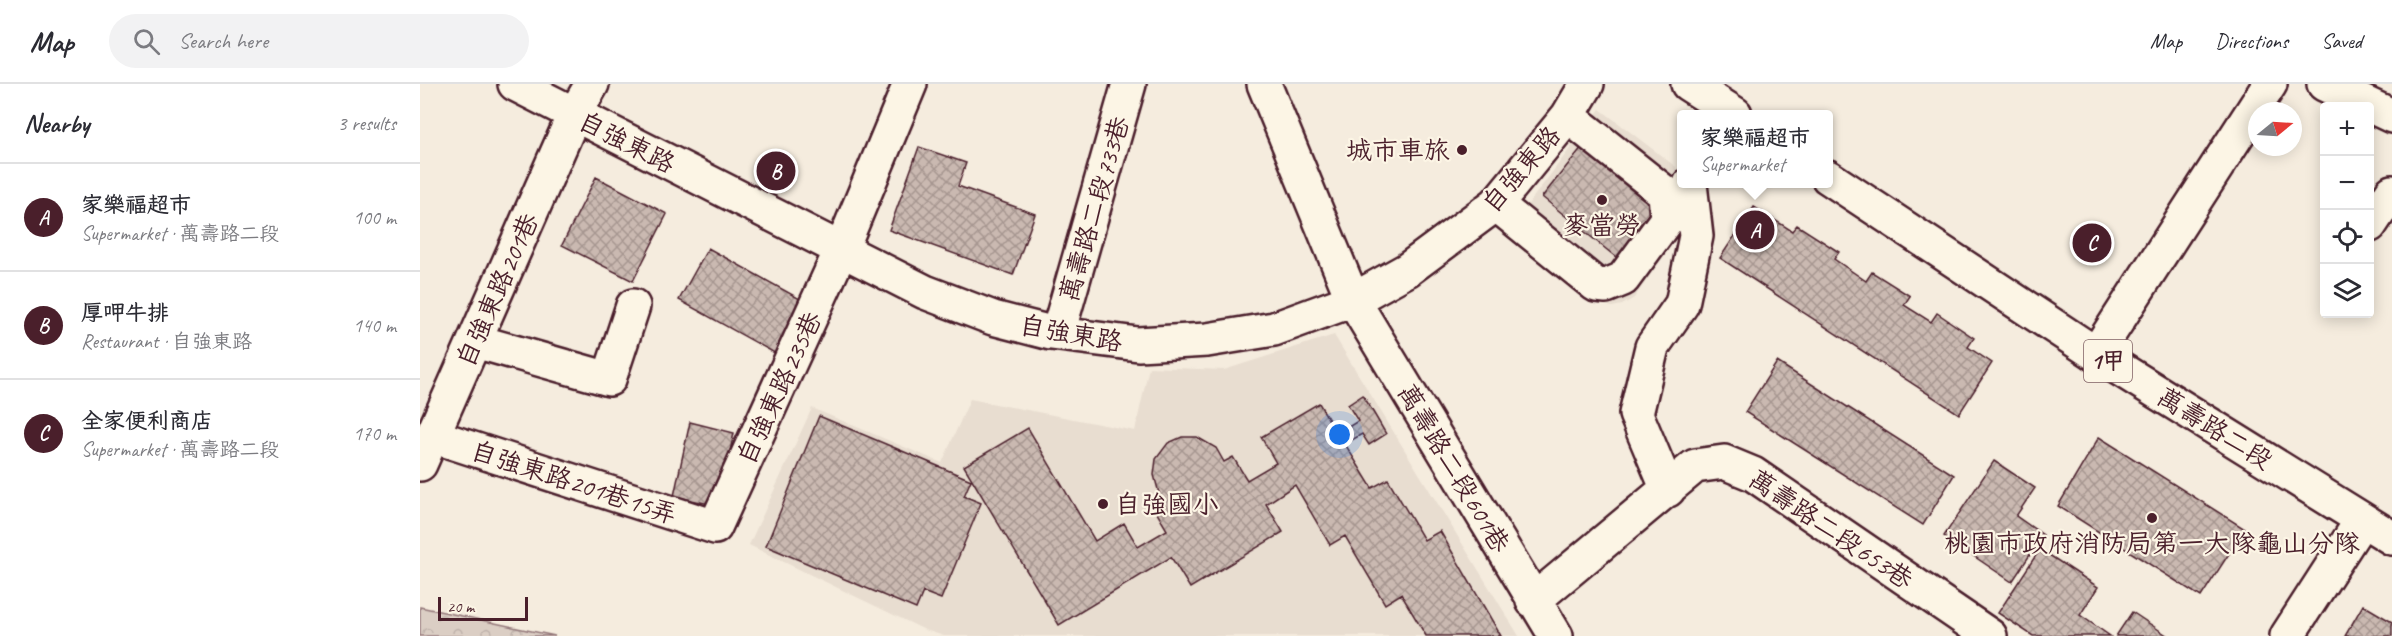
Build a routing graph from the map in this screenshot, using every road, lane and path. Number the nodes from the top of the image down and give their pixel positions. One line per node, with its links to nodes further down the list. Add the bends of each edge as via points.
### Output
1 (515, 84): 11 (street, 自強東路)
2 (592, 84): 11 (street, 自強東路201巷)
3 (1130, 84): 22 (street, 萬壽路二段733巷)
4 (1264, 84): 20 (street, 萬壽路二段601巷)
5 (1587, 84): 12 (street, 自強東路)
6 (1688, 84): 10 (street)
7 (2270, 84): 24 (street)
8 (2324, 84): 13 (street)
9 (906, 85): 19 (street)
10 (1720, 110)
11 (574, 115): 19 (street, 自強東路); 23 (street, 自強東路201巷)
12 (1568, 116): 17 (street, 自強東路); 17 (street, via 1665,193 1667,219 1623,279 1596,285)
13 (2392, 116)
14 (1833, 180): 24 (street, 萬壽路二段 / 1甲)
15 (1691, 188): 26 (street, via 1696,236 1682,304 1652,347 1636,414)
16 (2392, 192): 18 (street)
17 (1496, 204): 20 (street, 自強東路, via 1407,270)
18 (2374, 219)
19 (842, 248): 22 (street, 自強東路, via 934,296 993,318); 28 (street, 自強東路235巷)
20 (1353, 300): 22 (street, 自強東路, via 1274,329 1207,340 1138,344); 30 (street, 萬壽路二段601巷)
21 (633, 306): 23 (street, via 609,379)
22 (1058, 333)
23 (475, 341): 25 (street, 自強東路201巷)
24 (2096, 354): 27 (street, 萬壽路二段 / 1甲)
25 (426, 450): 28 (street, 自強東路201巷15弄)
26 (1668, 490): 30 (street, 萬壽路二段653巷); 32 (street, 萬壽路二段653巷, via 1695,466 1724,462 1753,474)
27 (2362, 520): 29 (street, 萬壽路二段 / 1甲); 33 (street)
28 (715, 527)
29 (2392, 538)
30 (1533, 601): 31 (street, 萬壽路二段601巷)
31 (1556, 636)
32 (1990, 636)
33 (2286, 636)

